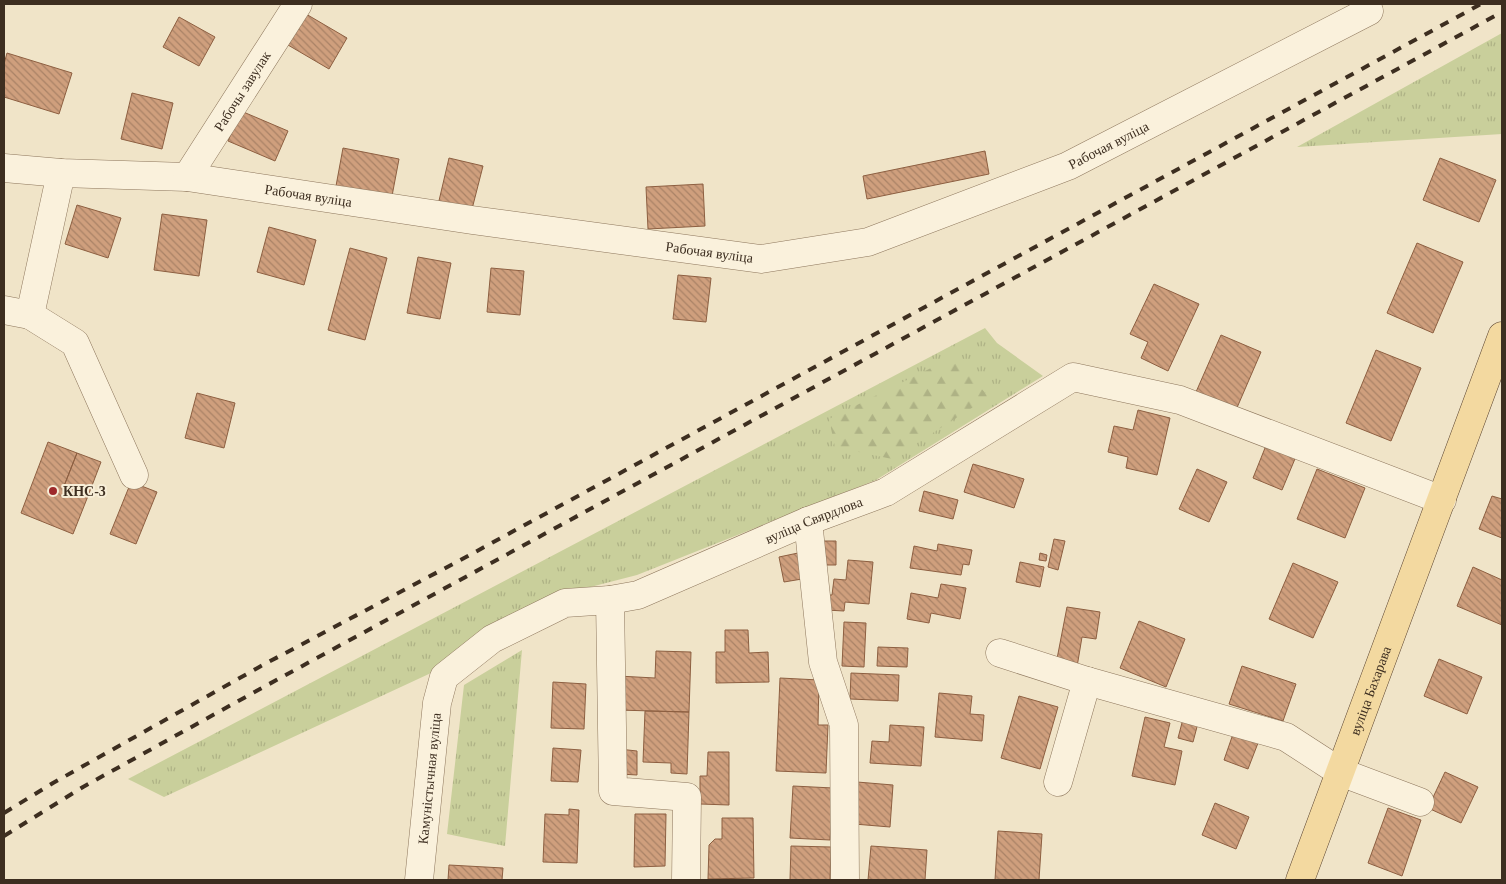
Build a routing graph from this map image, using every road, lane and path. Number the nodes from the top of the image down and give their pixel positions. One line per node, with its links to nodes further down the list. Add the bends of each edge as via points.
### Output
1 (298, 4): 5 (street, Рабочы завулак)
2 (1369, 11): 5 (street, Рабочая вуліца, via 1068,166 868,242 761,259)
3 (4, 168): 4 (street, Рабочая вуліца)
4 (61, 173): 5 (street, Рабочая вуліца); 6 (street)
5 (187, 177)
6 (17, 313): 8 (street, via 75,343)
7 (1502, 336): 9 (main road, вуліца Бахарава)
8 (134, 475)
9 (1442, 500): 10 (street, вуліца Свярдлова, via 1180,400 1073,376 886,492); 15 (main road, вуліца Бахарава)
10 (808, 521): 11 (street, вуліца Свярдлова, via 638,595); 20 (street, via 823,662 844,725)
11 (610, 600): 13 (street, вуліца Свярдлова, via 565,603 492,639); 19 (street, via 613,791 687,797)
12 (1000, 653): 14 (street)
13 (444, 677): 18 (street, Камуністычная вуліца, via 437,703)
14 (1088, 681): 15 (street, via 1286,737); 16 (street)
15 (1340, 772): 17 (street); 21 (main road, вуліца Бахарава)
16 (1058, 782)
17 (1420, 802)
18 (419, 880)
19 (686, 880)
20 (845, 880)
21 (1300, 880)

